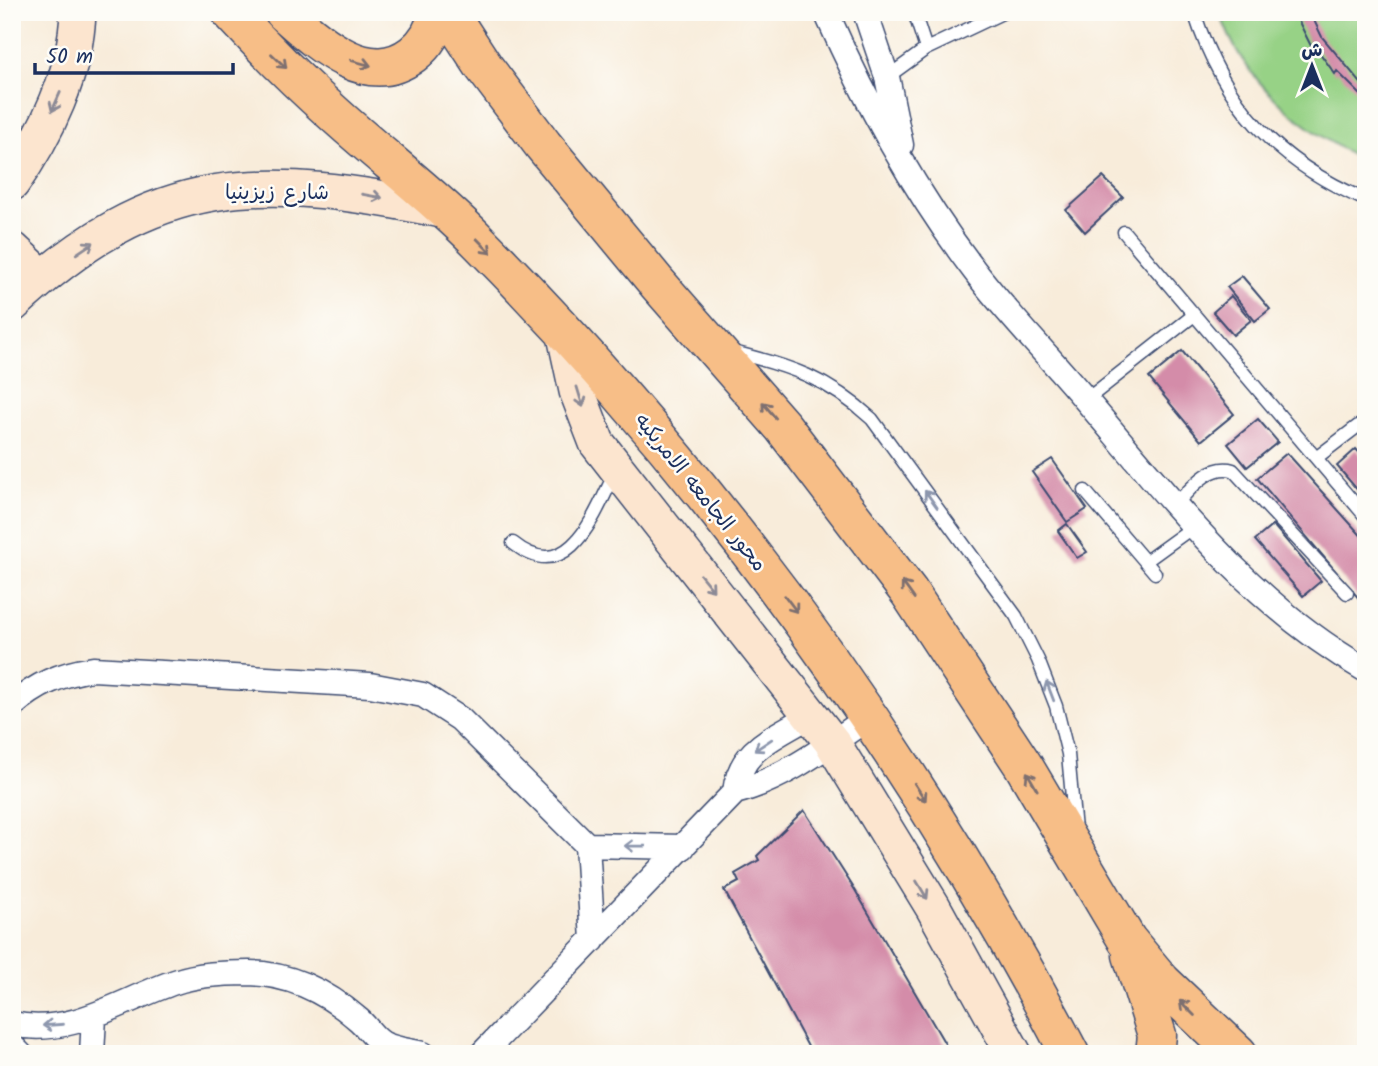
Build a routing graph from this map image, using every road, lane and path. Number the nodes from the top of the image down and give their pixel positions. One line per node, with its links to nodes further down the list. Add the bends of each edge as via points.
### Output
1 (78, 12): 15 (street, one-way to 15, via 61,91 34,152)
2 (231, 12): 17 (main road, محور الجامعه الامريكيه, one-way to 17, via 331,112)
3 (284, 12): 4 (main road, one-way to 4, via 340,56 373,66 390,65 421,48)
4 (439, 12)
5 (448, 12): 24 (main road, via 543,145)
6 (827, 12): 13 (street)
7 (865, 12): 12 (street)
8 (914, 12): 11 (lane)
9 (1004, 12): 11 (lane)
10 (1194, 12): 16 (lane, via 1216,70 1265,136 1296,163)
11 (926, 48): 12 (lane)
12 (887, 77): 13 (lane); 14 (street)
13 (866, 96): 14 (street)
14 (906, 170): 25 (street, via 975,272)
15 (12, 183)
16 (1366, 200)
17 (447, 211): 20 (street, شارع زيزينيا, one-way to 17, via 151,208 235,188 309,188); 23 (main road, محور الجامعه الامريكيه, one-way to 23)
18 (1124, 232): 22 (lane)
19 (12, 249): 20 (street)
20 (42, 277): 21 (street, شارع زيزينيا)
21 (12, 305)
22 (1194, 315): 25 (lane); 27 (lane)
23 (564, 331): 28 (street, one-way to 28, via 586,417 597,443); 40 (main road, محور الجامعه الامريكيه, one-way to 40, via 725,518)
24 (716, 348): 45 (main road, one-way to 24, via 968,678 909,592 783,427); 45 (lane, one-way to 24, via 1075,803 1056,706 1016,616 891,443 849,397 795,368)
25 (1086, 400): 30 (street)
26 (1366, 423): 27 (lane)
27 (1316, 458): 31 (lane)
28 (617, 470): 33 (lane, via 575,545 544,556); 39 (street, one-way to 39)
29 (1085, 491): 34 (lane)
30 (1174, 506): 32 (street); 36 (lane, via 1211,471 1233,470)
31 (1366, 517)
32 (1193, 527): 34 (lane); 37 (street, via 1254,587)
33 (513, 543)
34 (1146, 561): 35 (lane)
35 (1156, 573)
36 (1347, 593)
37 (1366, 670)
38 (12, 706): 43 (street, via 42,683 93,669 400,688 423,695 460,719)
39 (812, 714): 41 (street); 42 (street, one-way to 42, via 751,753 737,775)
40 (871, 716): 41 (street); 52 (main road, محور الجامعه الامريكيه, one-way to 52, via 974,879)
41 (832, 742): 42 (street, via 769,780); 57 (street, one-way to 57, via 933,907)
42 (735, 792): 44 (street)
43 (587, 845): 44 (street, one-way to 43); 46 (street)
44 (682, 847): 46 (street)
45 (1076, 855): 47 (main road)
46 (593, 940): 56 (street)
47 (1127, 940): 58 (main road, via 1157,1035); 59 (main road, one-way to 47, via 1162,982)
48 (94, 1017): 49 (street, one-way to 49, via 58,1025); 51 (street, via 178,981 251,974 313,987 352,1014); 54 (street)
49 (12, 1024)
50 (12, 1046): 53 (street)
51 (383, 1049): 55 (street)
52 (1071, 1052)
53 (20, 1054)
54 (92, 1054)
55 (423, 1054)
56 (482, 1054)
57 (1014, 1054)
58 (1155, 1054)
59 (1238, 1054)

